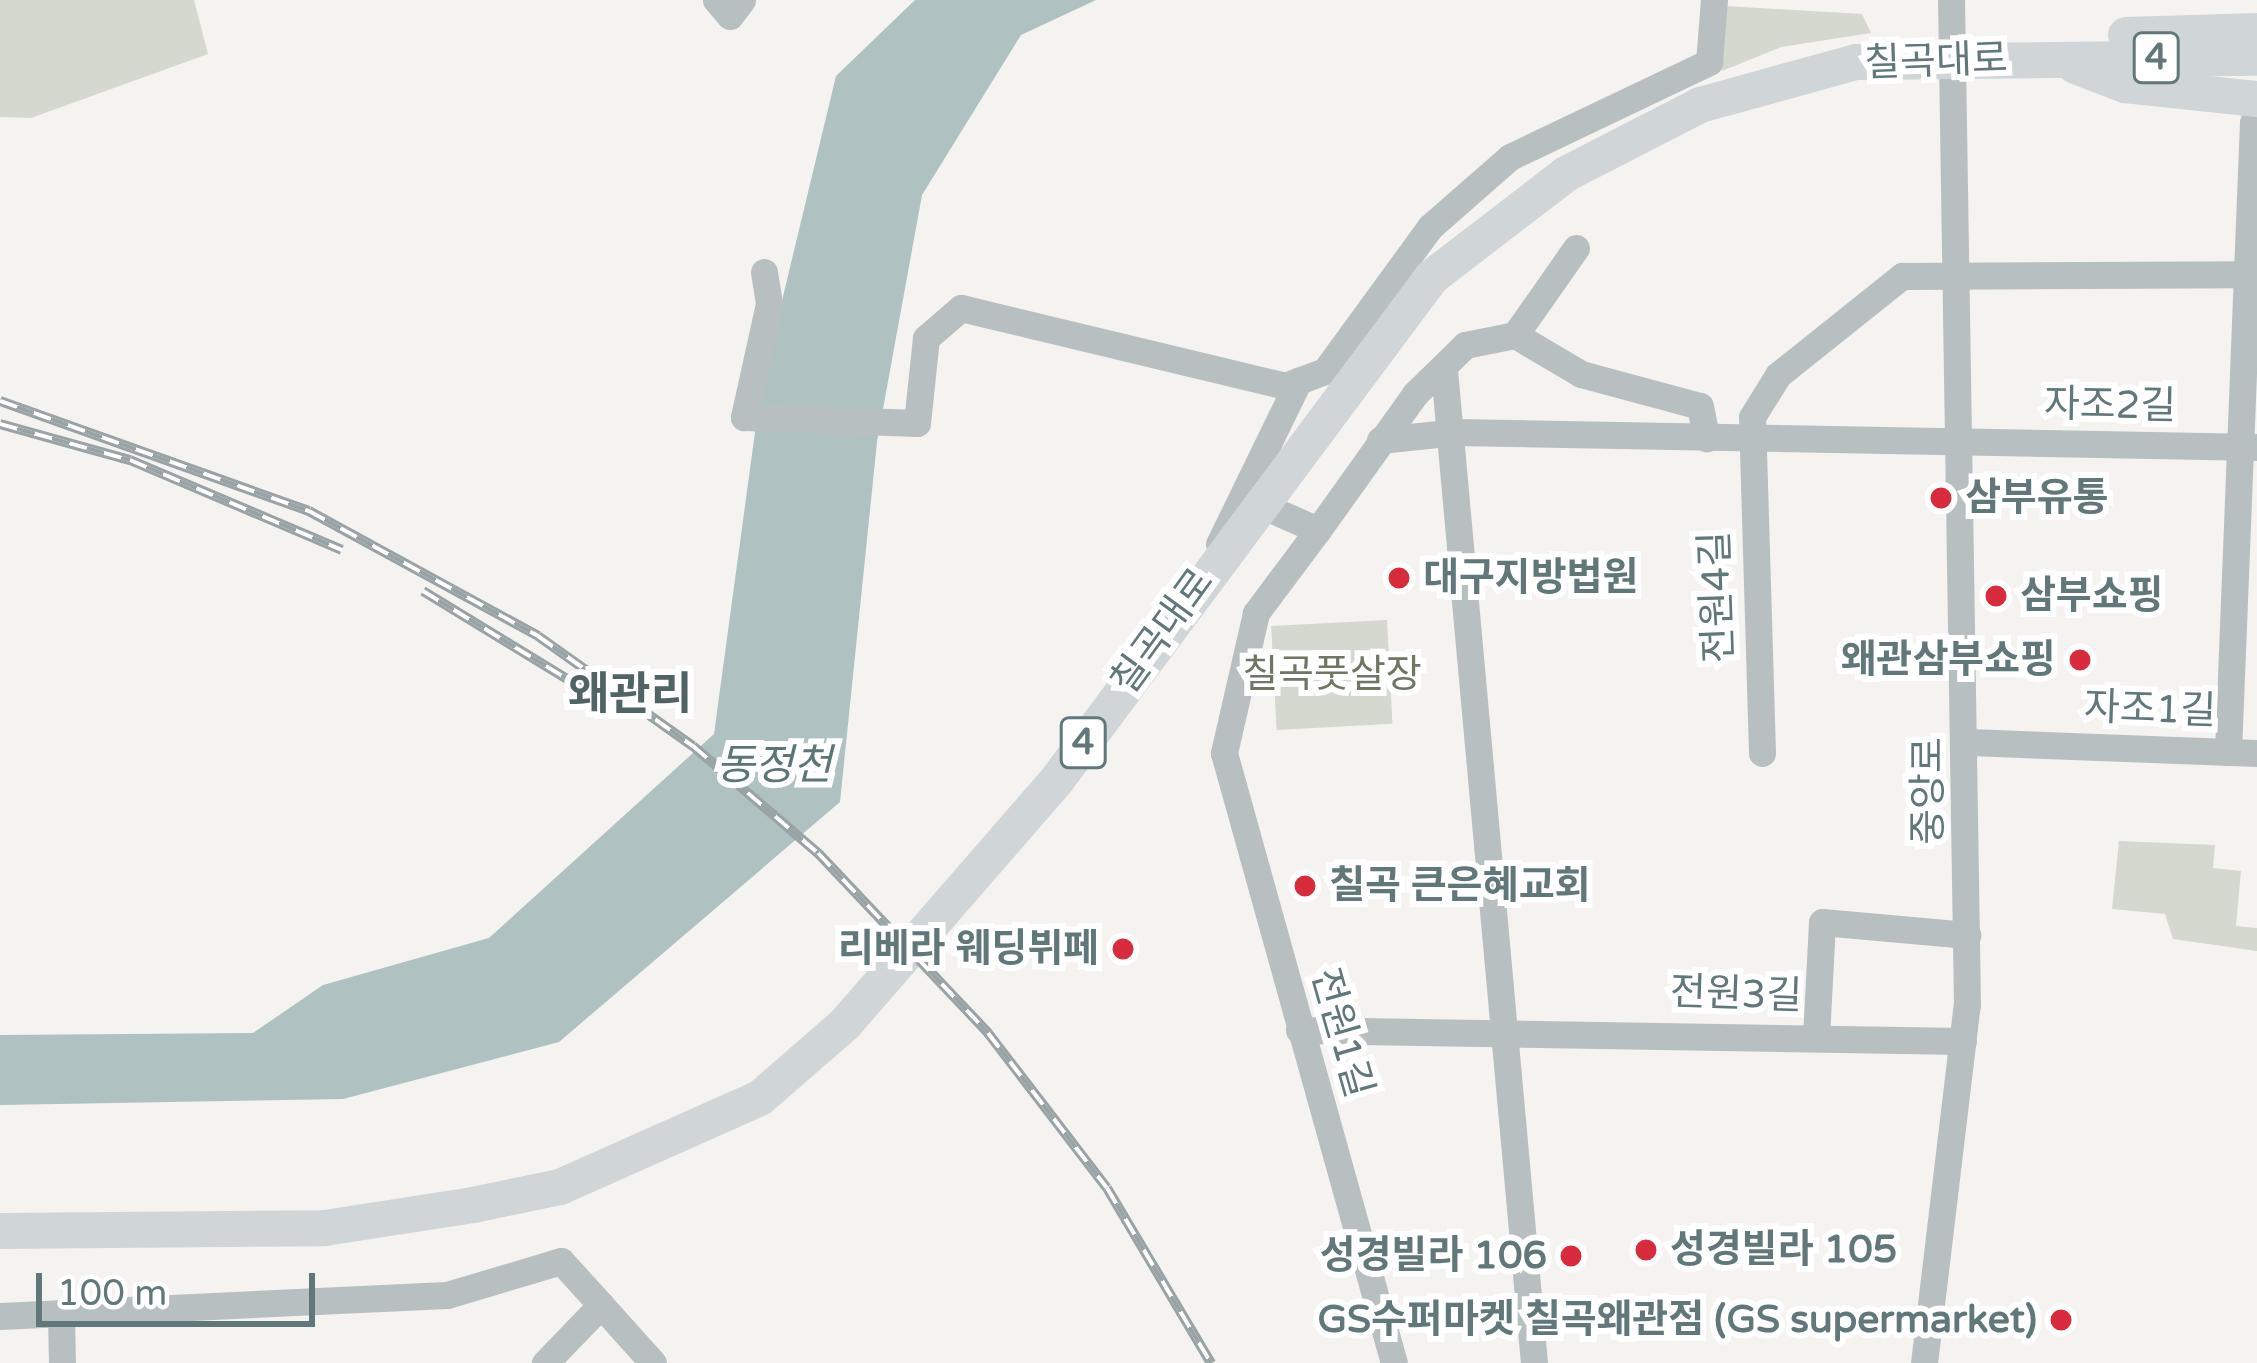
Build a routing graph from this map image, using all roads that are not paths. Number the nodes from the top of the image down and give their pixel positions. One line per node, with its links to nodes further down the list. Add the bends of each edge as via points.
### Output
1 (1714, 0): 8 (street, via 1709,62)
2 (1951, 1): 6 (street, 중앙로)
3 (2257, 31): 4 (main road, via 2131,34)
4 (2054, 58): 5 (main road, 칠곡대로 / 4); 6 (main road, 칠곡대로 / 4); 7 (main road, via 2125,85)
5 (2257, 58)
6 (1954, 59): 9 (main road, 칠곡대로 / 4, via 1783,78 1612,144); 11 (street, 중앙로)
7 (2255, 110): 13 (street)
8 (1510, 157): 9 (street); 16 (street, via 1430,227 1324,370)
9 (1566, 174): 23 (main road, 칠곡대로 / 4, via 1432,278)
10 (1576, 248): 14 (street)
11 (1958, 271): 13 (street, 전원4길); 19 (street, 전원4길, via 1902,276 1844,316 1778,376); 21 (street, 중앙로)
12 (764, 272): 16 (street, via 769,304 744,417 917,423 926,338 961,308)
13 (2248, 274): 22 (street)
14 (1515, 335): 15 (street, 전원1길, via 1465,345); 18 (street, via 1581,374 1700,406)
15 (1444, 370): 17 (street); 20 (street, 전원1길)
16 (1299, 380): 25 (street)
17 (1456, 433): 18 (street); 20 (street); 31 (street)
18 (1706, 438): 19 (street)
19 (1752, 439): 21 (street); 28 (street, 전원4길)
20 (1380, 440): 24 (street, 전원1길)
21 (1962, 443): 22 (street, 자조2길); 26 (street, 중앙로)
22 (2249, 447): 27 (street)
23 (1259, 504): 24 (street); 25 (main road, 칠곡대로 / 4)
24 (1318, 530): 32 (street, 전원1길, via 1256,614 1224,753)
25 (1208, 568): 35 (main road, 칠곡대로 / 4, via 1057,780 845,1024 760,1098 560,1187 473,1205 325,1228)
26 (1969, 742): 27 (street, 자조1길); 30 (street, 중앙로)
27 (2228, 752): 29 (street, 자조1길)
28 (1762, 753)
29 (2257, 754)
30 (1967, 935): 33 (street, via 1822,922); 34 (street, 중앙로)
31 (1506, 1028): 32 (street, 전원3길); 33 (street, 전원3길); 43 (street)
32 (1300, 1030): 42 (street, 전원1길)
33 (1816, 1037): 34 (street, 전원3길)
34 (1963, 1041): 44 (street, 중앙로)
35 (0, 1231)
36 (601, 1305): 38 (street, via 561,1261 447,1295); 40 (street); 41 (street)
37 (0, 1316): 38 (street)
38 (61, 1316): 39 (street)
39 (62, 1363)
40 (545, 1363)
41 (653, 1363)
42 (1394, 1363)
43 (1534, 1363)
44 (1924, 1363)

